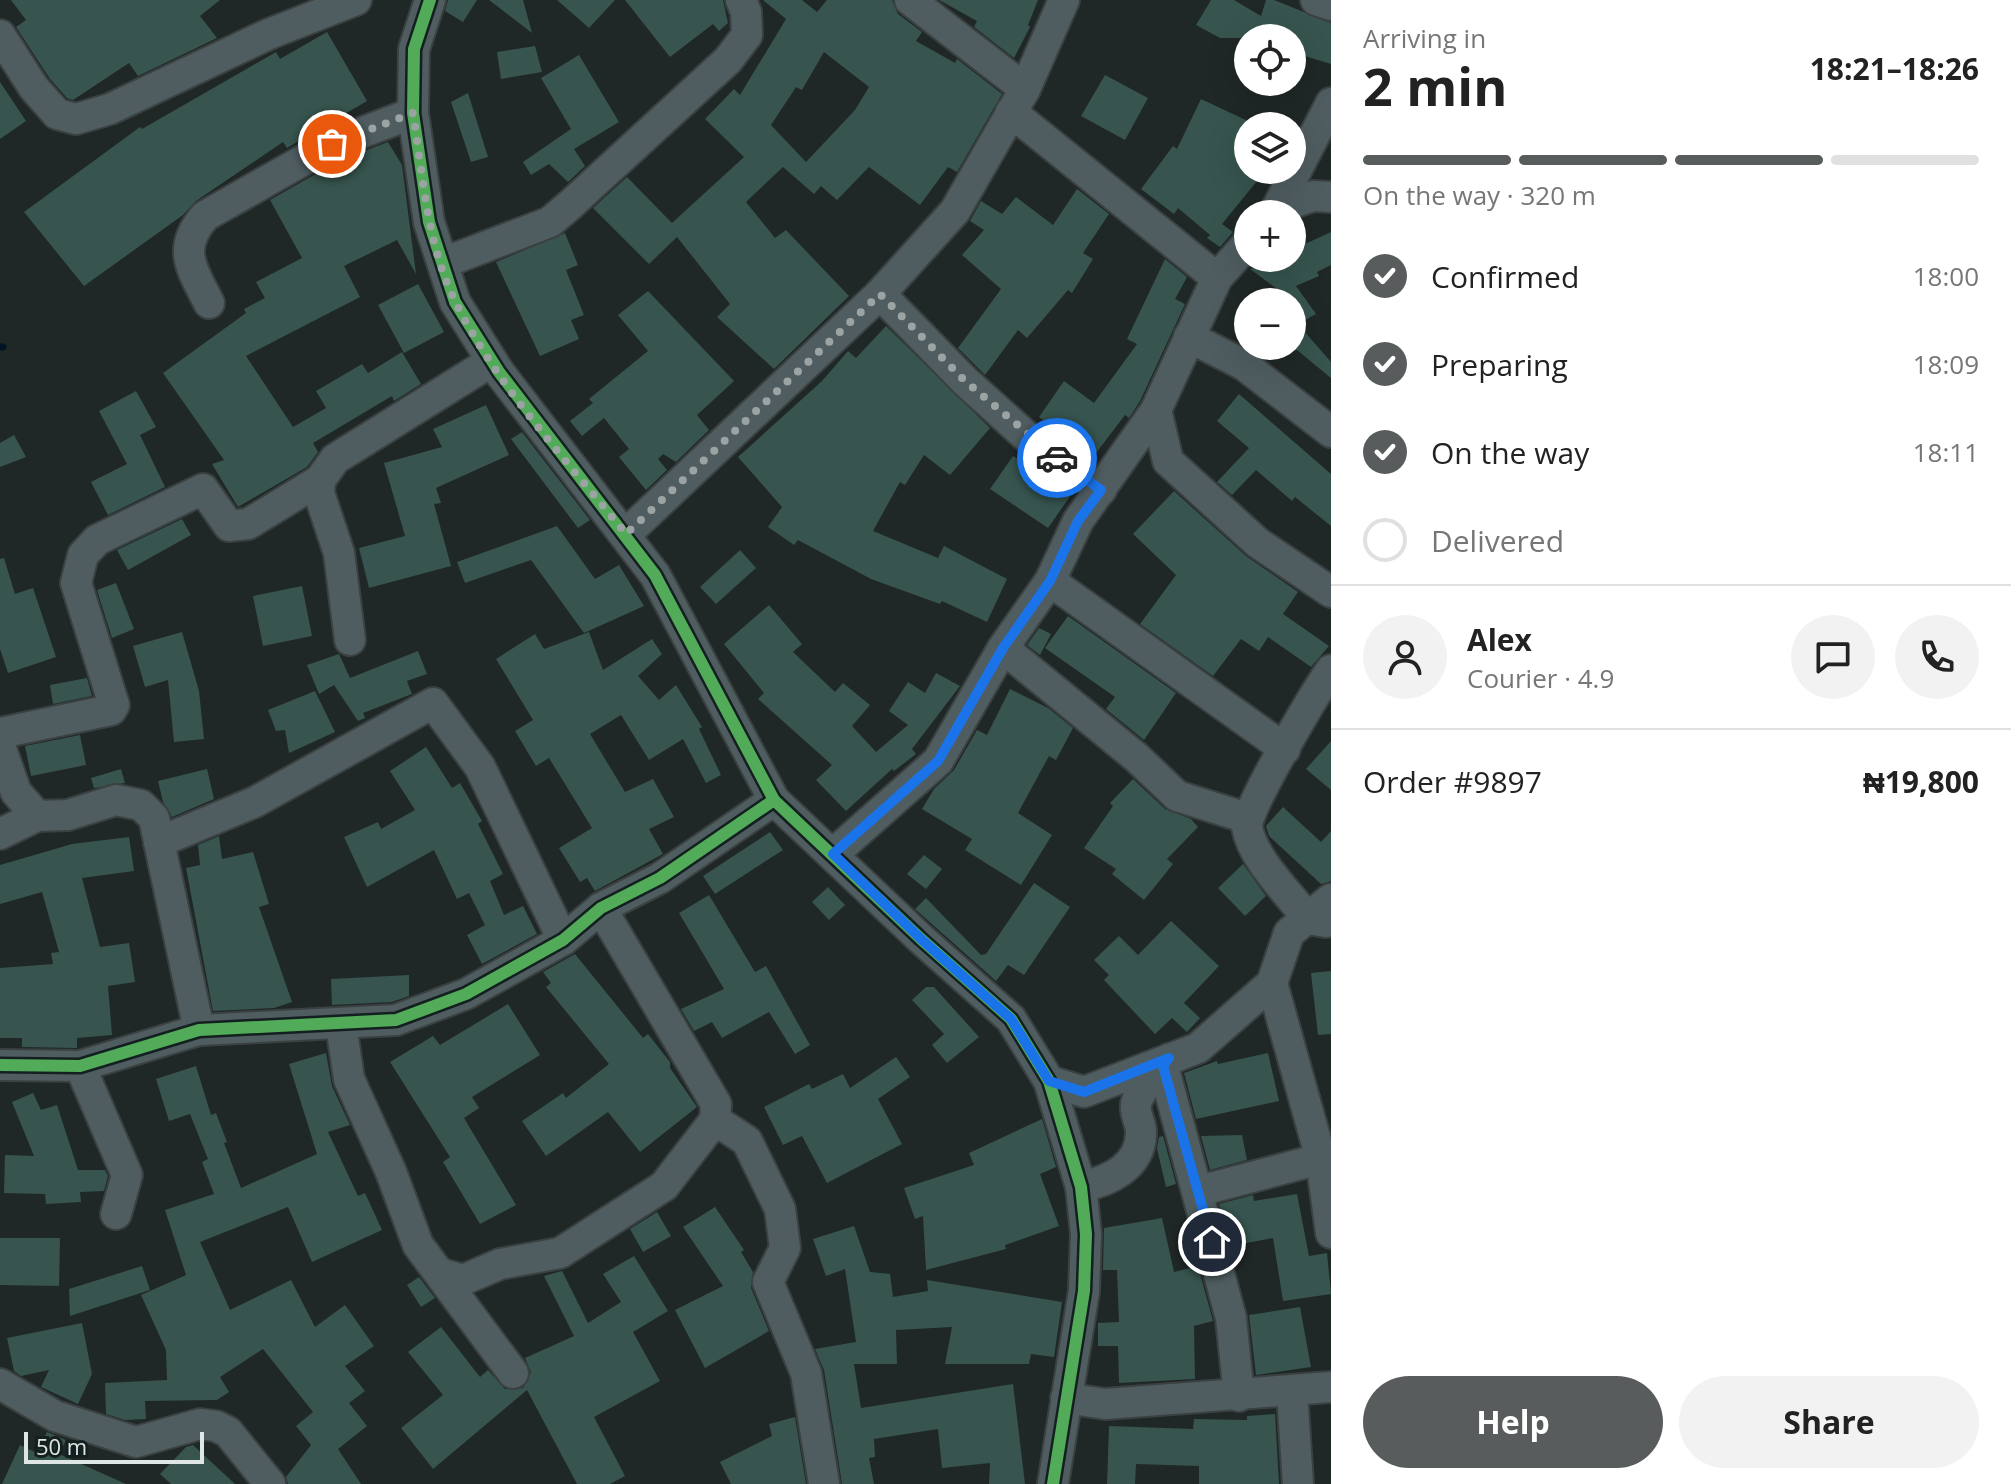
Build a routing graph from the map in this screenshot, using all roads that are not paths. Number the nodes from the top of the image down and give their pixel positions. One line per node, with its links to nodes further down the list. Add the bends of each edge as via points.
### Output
1 (356, 0): 8 (street, via 269,34 110,109 76,119 57,114)
2 (430, 0): 11 (street, via 414,49)
3 (741, 0): 16 (street, via 747,35 728,60 560,214)
4 (910, 0): 9 (street)
5 (1064, 0): 9 (street)
6 (1316, 0): 7 (street)
7 (1331, 5)
8 (0, 35)
9 (1018, 100): 17 (street); 18 (street, via 955,211)
10 (1331, 103): 13 (street)
11 (413, 113): 16 (street, via 429,222); 19 (street, via 332,144 205,216 194,229 188,259)
12 (1331, 197): 14 (street)
13 (1282, 200)
14 (1303, 200)
15 (1234, 259): 17 (street)
16 (443, 263): 21 (street, via 455,302)
17 (1217, 278): 20 (street)
18 (880, 294): 25 (street, via 1026,436); 26 (street)
19 (209, 303)
20 (1189, 337): 22 (street); 23 (street, via 1244,365)
21 (492, 361): 24 (street, via 335,459); 26 (street)
22 (1156, 410): 25 (street); 28 (street, via 1168,461 1258,543)
23 (1331, 432)
24 (320, 480): 29 (street, via 319,493 339,553); 33 (street, via 248,524 229,526 203,489 97,540 83,555 76,583 114,705 111,710)
25 (1101, 490): 27 (street, via 1078,521)
26 (626, 534): 36 (street, via 655,575)
27 (1050, 581): 30 (street); 35 (street)
28 (1331, 592)
29 (350, 640)
30 (1003, 648): 38 (street, via 1177,796); 41 (street, via 938,761)
31 (1331, 670): 32 (street)
32 (1320, 707): 35 (street)
33 (0, 733)
34 (0, 746): 37 (street, via 16,792)
35 (1285, 749): 38 (street)
36 (774, 800): 41 (street); 43 (street, via 660,878)
37 (37, 816): 39 (street); 40 (street, via 68,815 116,800 132,802 154,818)
38 (1247, 818): 44 (street, via 1252,845)
39 (0, 834)
40 (159, 842): 45 (street, via 255,802 433,703 480,767); 48 (street)
41 (833, 854): 52 (street, via 1011,1019)
42 (1331, 899): 44 (street)
43 (601, 908): 45 (street); 53 (street, via 716,1104)
44 (1319, 922): 46 (street, via 1289,933)
45 (563, 940): 47 (street, via 466,994 396,1020)
46 (1272, 983): 49 (street, via 1198,1048); 54 (street)
47 (341, 1024): 48 (street); 59 (street, via 349,1079 418,1245)
48 (199, 1030): 51 (street)
49 (1166, 1062): 52 (street, via 1084,1092); 55 (street, via 1139,1095 1135,1108 1142,1133 1124,1170); 56 (street)
50 (0, 1065): 51 (street)
51 (80, 1066): 57 (street, via 127,1175)
52 (1049, 1081): 55 (street)
53 (715, 1120): 59 (street, via 664,1186 560,1253 500,1264 463,1280); 67 (street, via 747,1141 780,1209 785,1248 768,1282 806,1373)
54 (1326, 1158): 56 (street); 58 (street)
55 (1081, 1187): 65 (street, via 1084,1291)
56 (1199, 1191): 64 (street, via 1231,1318)
57 (116, 1214)
58 (1331, 1233)
59 (442, 1274): 60 (street)
60 (513, 1373)
61 (1330, 1382): 63 (street)
62 (0, 1384): 66 (street, via 55,1416 136,1442 200,1424 216,1426 228,1432)
63 (1292, 1392): 64 (street); 69 (street)
64 (1239, 1396): 65 (street, via 1105,1404)
65 (1066, 1398): 68 (street)
66 (270, 1484)
67 (824, 1484)
68 (1053, 1484)
69 (1298, 1484)

